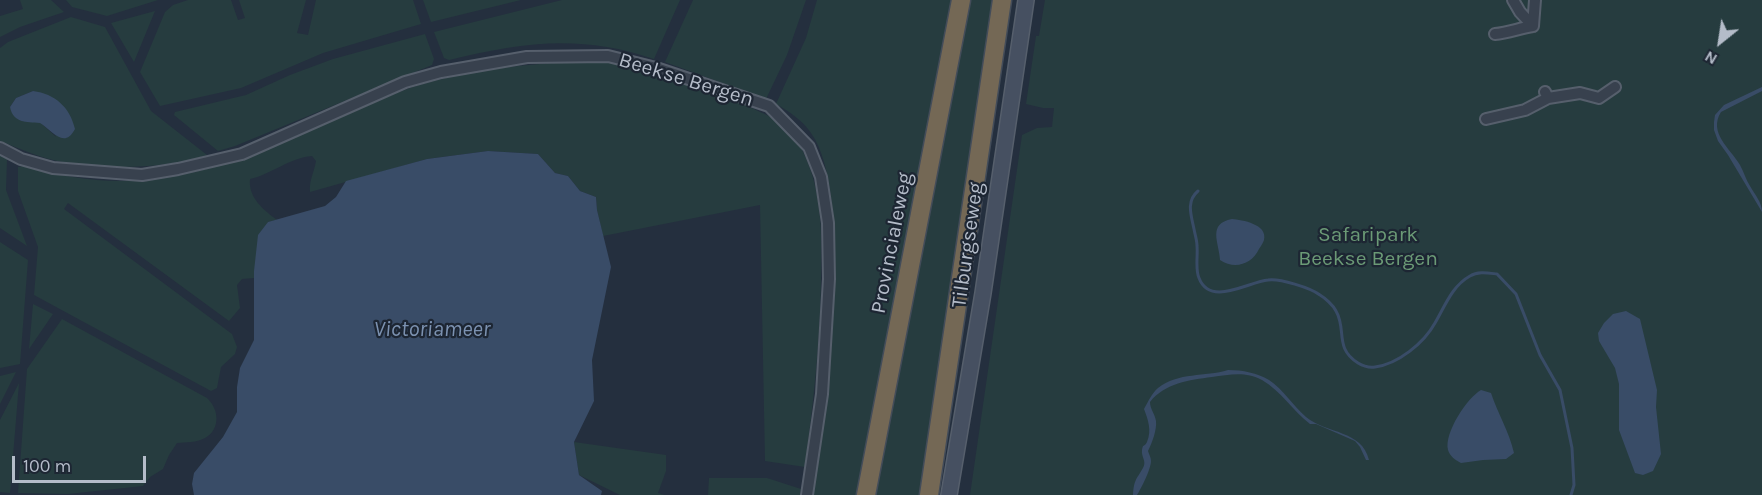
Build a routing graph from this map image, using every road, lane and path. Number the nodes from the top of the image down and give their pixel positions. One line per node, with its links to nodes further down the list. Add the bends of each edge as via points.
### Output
1 (961, 0): 12 (highway, Provincialeweg)
2 (1002, 0): 13 (highway)
3 (1026, 0): 14 (street, Tilburgseweg)
4 (1513, 0): 6 (street)
5 (1535, 0): 6 (street)
6 (1533, 26): 7 (street)
7 (1495, 34)
8 (1615, 87): 9 (street, via 1599,98 1580,93 1546,95 1525,110)
9 (1486, 119)
10 (0, 148): 11 (street, Beekse Bergen, via 53,168 142,175 178,169 242,154 405,82 526,57 608,56 769,106 809,147 820,177 828,223 822,394)
11 (807, 495)
12 (866, 495)
13 (929, 495)
14 (949, 495)

